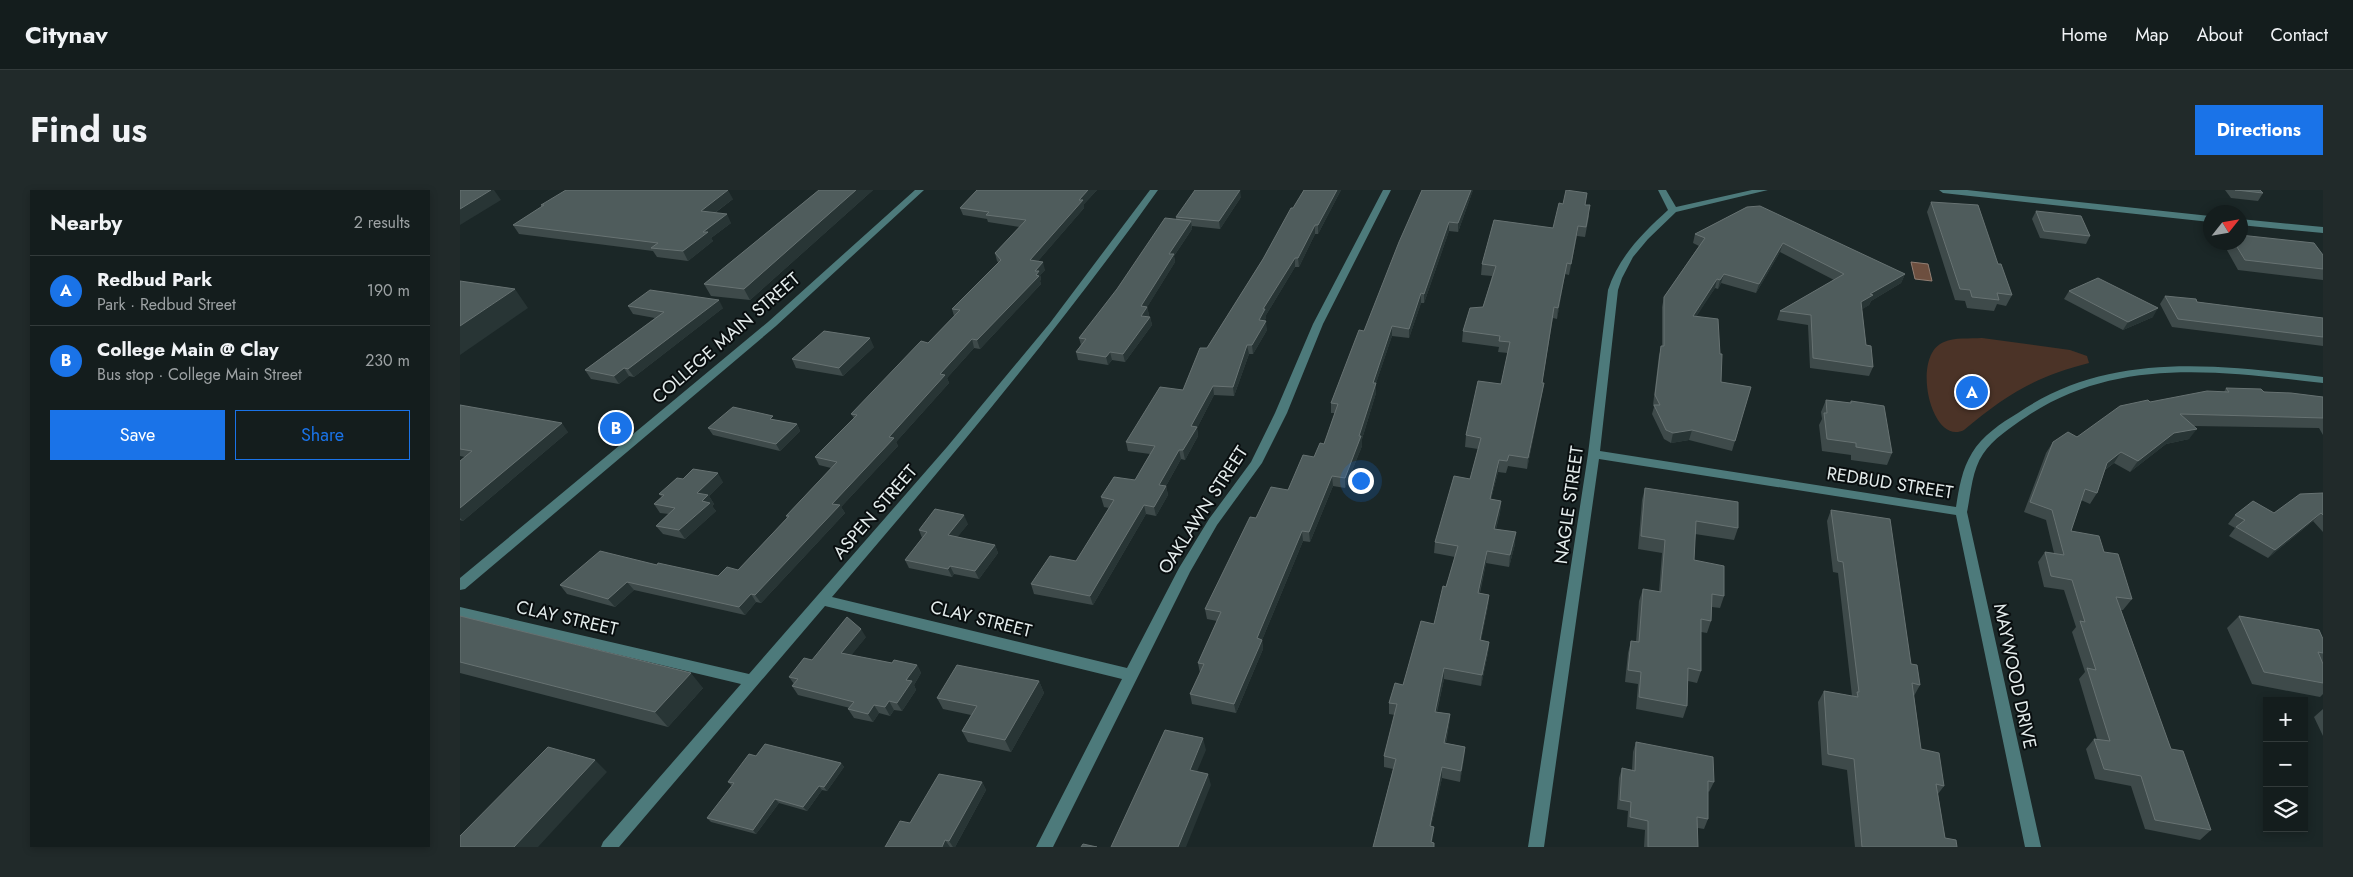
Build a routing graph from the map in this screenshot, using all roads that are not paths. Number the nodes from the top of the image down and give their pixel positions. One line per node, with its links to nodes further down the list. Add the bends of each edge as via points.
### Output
1 (920, 190): 14 (street, COLLEGE MAIN STREET, via 772,324)
2 (1154, 190): 15 (street, ASPEN STREET, via 1054,326)
3 (1387, 190): 17 (street, OAKLAWN STREET, via 1318,324 1256,464 1213,522)
4 (1662, 190): 7 (street)
5 (1764, 190): 7 (street)
6 (1943, 190): 8 (street)
7 (1673, 210): 12 (street, NAGLE STREET, via 1628,256 1616,277)
8 (2203, 218)
9 (2248, 223): 10 (street)
10 (2323, 230)
11 (2323, 380): 13 (street, REDBUD STREET, via 2217,369 2166,369 2125,373 2065,389 2025,410 1978,453 1967,480)
12 (1594, 454): 13 (street, REDBUD STREET); 21 (street, NAGLE STREET)
13 (1961, 512): 22 (street, MAYWOOD DRIVE)
14 (460, 585)
15 (822, 600): 17 (street, CLAY STREET); 18 (street, ASPEN STREET)
16 (460, 612): 18 (street, CLAY STREET)
17 (1131, 675): 20 (street, OAKLAWN STREET)
18 (753, 680): 19 (street, ASPEN STREET)
19 (609, 847)
20 (1044, 847)
21 (1536, 847)
22 (2032, 847)

